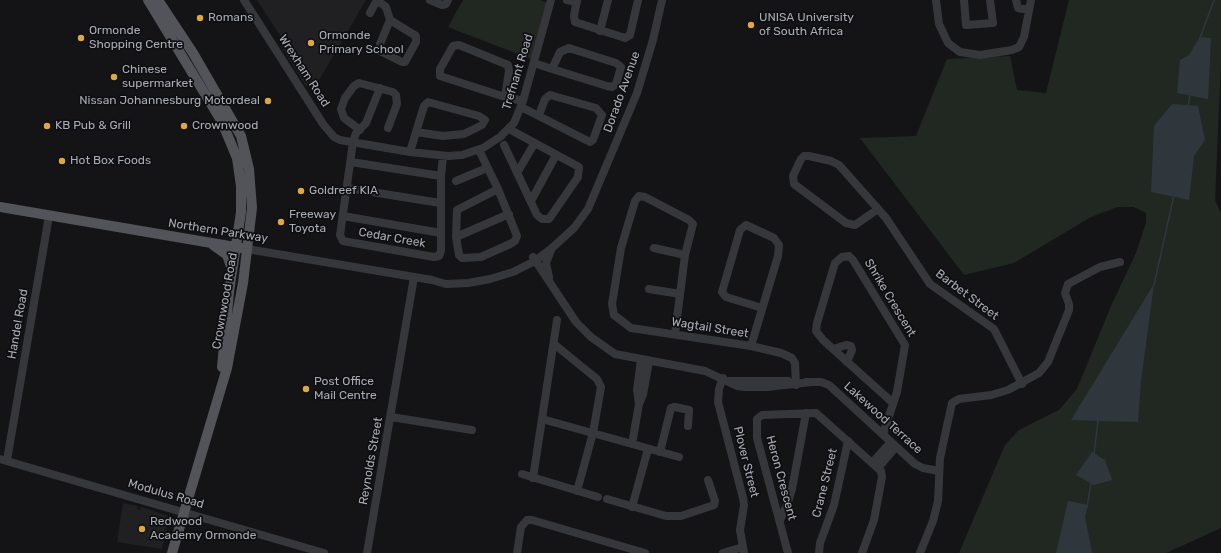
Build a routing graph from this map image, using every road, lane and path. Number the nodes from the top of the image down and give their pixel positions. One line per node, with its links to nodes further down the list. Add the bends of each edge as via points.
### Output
1 (148, 0): 54 (main road, Crownwood Road, via 231,139 238,158 241,186)
2 (158, 0): 61 (main road, Crownwood Road, via 193,53 241,136 247,154 252,208)
3 (244, 0): 32 (street, Wrexham Road, via 328,131 336,138)
4 (377, 0): 19 (street); 20 (street, via 386,7)
5 (430, 0): 6 (street, via 442,5)
6 (448, 0)
7 (551, 0): 22 (street, Trefnant Road)
8 (567, 0): 17 (street)
9 (608, 0): 21 (street)
10 (638, 0): 21 (street, via 628,36)
11 (662, 0): 46 (street, Dorado Avenue, via 644,73)
12 (936, 0): 18 (street, via 940,29 948,43 960,52 980,55 1018,47 1024,37)
13 (964, 0): 14 (street, via 966,25 993,24)
14 (990, 0)
15 (1016, 0): 18 (street, via 1018,8)
16 (1031, 0): 18 (street)
17 (577, 1): 21 (street, via 575,22)
18 (1029, 10)
19 (370, 13)
20 (390, 20): 20 (street, via 415,34 416,42 405,62 379,49)
21 (600, 31)
22 (534, 63): 23 (street); 26 (street, Trefnant Road)
23 (552, 69): 23 (street, via 612,87 616,84 620,67 616,62 569,48 560,52)
24 (380, 88): 28 (street, via 394,92 397,98); 30 (street, via 366,123); 30 (street, via 357,83 343,102 341,112 344,118)
25 (505, 97): 25 (street, via 440,76 440,69 453,46 459,45 508,65 510,71); 26 (street)
26 (522, 104): 27 (street); 29 (street, Trefnant Road)
27 (539, 115): 27 (street, via 590,142 595,136 602,115 596,108 551,95 546,98)
28 (388, 128)
29 (509, 129): 33 (street); 35 (street, Trefnant Road)
30 (360, 130): 32 (street)
31 (416, 132): 31 (street, via 424,106 428,102 485,119 482,125 464,134 443,136); 36 (street)
32 (352, 142): 36 (street, Trefnant Road); 39 (street, Cedar Creek)
33 (534, 144): 37 (street); 41 (street)
34 (504, 146): 41 (street)
35 (479, 150): 38 (street, Trefnant Road, via 458,156); 40 (street)
36 (410, 152): 38 (street, Trefnant Road)
37 (556, 155): 47 (street); 47 (street, via 578,166 578,177 547,220 537,215)
38 (443, 156): 42 (street, Cedar Creek)
39 (351, 162): 42 (street); 44 (street, Cedar Creek)
40 (487, 168): 43 (street); 45 (street)
41 (517, 173): 47 (street)
42 (441, 176): 48 (street, Cedar Creek)
43 (456, 181)
44 (347, 188): 48 (street); 53 (street, Cedar Creek)
45 (498, 189): 51 (street); 56 (street, via 458,209)
46 (596, 190): 59 (street, Dorado Avenue, via 583,217); 63 (street, Dorado Avenue, via 578,217)
47 (531, 201)
48 (440, 203): 55 (street, Cedar Creek)
49 (0, 207): 52 (main road, Northern Parkway)
50 (878, 209): 50 (street, Barbet Street, via 855,225 846,223 794,184 793,176 801,159 807,155 836,163); 83 (street, Barbet Street, via 930,284 994,330)
51 (509, 214): 56 (street); 56 (street, via 517,232 517,239 494,252 481,257 462,258 459,255)
52 (49, 216): 57 (main road, Northern Parkway); 100 (street, Handel Road)
53 (343, 216): 55 (street, Cedar Creek); 55 (street, Cedar Creek, via 340,235 342,239 356,244 438,257 441,251)
54 (238, 230): 57 (main road, via 230,238); 58 (main road, Crownwood Road)
55 (441, 233)
56 (456, 237)
57 (214, 244): 58 (main road, Northern Parkway); 66 (main road, via 227,256)
58 (236, 248): 61 (main road, Northern Parkway); 66 (main road, Crownwood Road)
59 (552, 248): 63 (street, Dorado Avenue); 69 (street, via 546,263)
60 (654, 248): 62 (street)
61 (247, 249): 67 (street, Northern Parkway); 84 (main road, Crownwood Road, via 232,342)
62 (685, 255): 71 (street); 74 (street, Wagtail Street, via 692,222 645,197 636,198 621,248 612,304 614,315 628,327)
63 (533, 259): 65 (street, Northern Parkway); 68 (street, Northern Parkway, via 477,277); 69 (street, Lakewood Terrace)
64 (1120, 262): 83 (street, via 1100,267 1068,284 1065,293 1069,309 1048,362)
65 (521, 268): 68 (street, Northern Parkway, via 490,279 468,283 446,284); 69 (street, via 532,269)
66 (232, 273): 84 (main road, Crownwood Road)
67 (414, 277): 68 (street, Northern Parkway); 88 (street, Reynolds Street)
68 (432, 280)
69 (550, 284): 78 (street, Lakewood Terrace, via 576,322 591,337 615,354)
70 (649, 289): 71 (street)
71 (680, 294): 74 (street)
72 (762, 308): 72 (street, via 778,256 779,243 746,225 740,230 722,292 726,297); 76 (street)
73 (558, 320): 75 (street)
74 (675, 334): 76 (street, Wagtail Street)
75 (554, 344): 89 (street); 92 (street, via 600,383 601,394)
76 (751, 346): 82 (street, Wagtail Street, via 776,351 792,358 796,366)
77 (832, 349): 80 (street, Shrike Crescent); 80 (street, via 851,346); 85 (street, Shrike Crescent, via 818,335 816,326 835,263 840,258 848,256 904,343 904,358)
78 (641, 359): 79 (street, Lakewood Terrace); 86 (street, via 637,390)
79 (649, 361): 81 (street, Lakewood Terrace, via 705,371); 86 (street)
80 (848, 362): 85 (street, Shrike Crescent)
81 (726, 380): 82 (street, Lakewood Terrace); 112 (street, Plover Street, via 719,389 718,402 743,498 740,530)
82 (795, 383): 93 (street, Lakewood Terrace, via 823,383 832,387)
83 (1022, 384): 102 (street, via 998,394 952,402)
84 (219, 391): 110 (main road, Crownwood Road)
85 (893, 403): 93 (street, Shrike Crescent)
86 (639, 404): 95 (street)
87 (806, 413): 94 (street, Heron Crescent, via 818,414); 111 (street, via 792,489); 111 (street, Heron Crescent, via 762,415 757,419 757,438)
88 (391, 417): 91 (street); 115 (street, Reynolds Street)
89 (542, 419): 92 (street); 104 (street)
90 (688, 426): 98 (street, via 689,410 671,408)
91 (472, 430)
92 (593, 433): 95 (street); 106 (street)
93 (883, 434): 96 (street, Lakewood Terrace)
94 (848, 441): 101 (street, Heron Crescent); 120 (street, Crane Street, via 834,505 820,543)
95 (632, 444): 97 (street)
96 (894, 445): 101 (street); 102 (street, Lakewood Terrace, via 919,466)
97 (648, 449): 98 (street); 109 (street)
98 (660, 452): 99 (street)
99 (679, 457)
100 (4, 460): 110 (street, Modulus Road)
101 (873, 463): 121 (street, via 882,474 882,481 874,520)
102 (939, 471): 122 (street, via 936,511)
103 (522, 474): 104 (street)
104 (533, 478): 106 (street)
105 (708, 480): 109 (street, via 715,502 708,508 671,517)
106 (577, 491): 107 (street)
107 (598, 497)
108 (607, 500): 109 (street)
109 (632, 507)
110 (184, 511): 113 (main road, Crownwood Road); 114 (street, Modulus Road)
111 (780, 520): 119 (street, Heron Crescent)
112 (743, 550): 118 (street)
113 (172, 553)
114 (324, 553)
115 (367, 553)
116 (518, 553): 117 (street, via 521,527 527,520 532,520)
117 (645, 553)
118 (723, 553)
119 (788, 553)
120 (819, 553)
121 (862, 553)
122 (920, 553)

